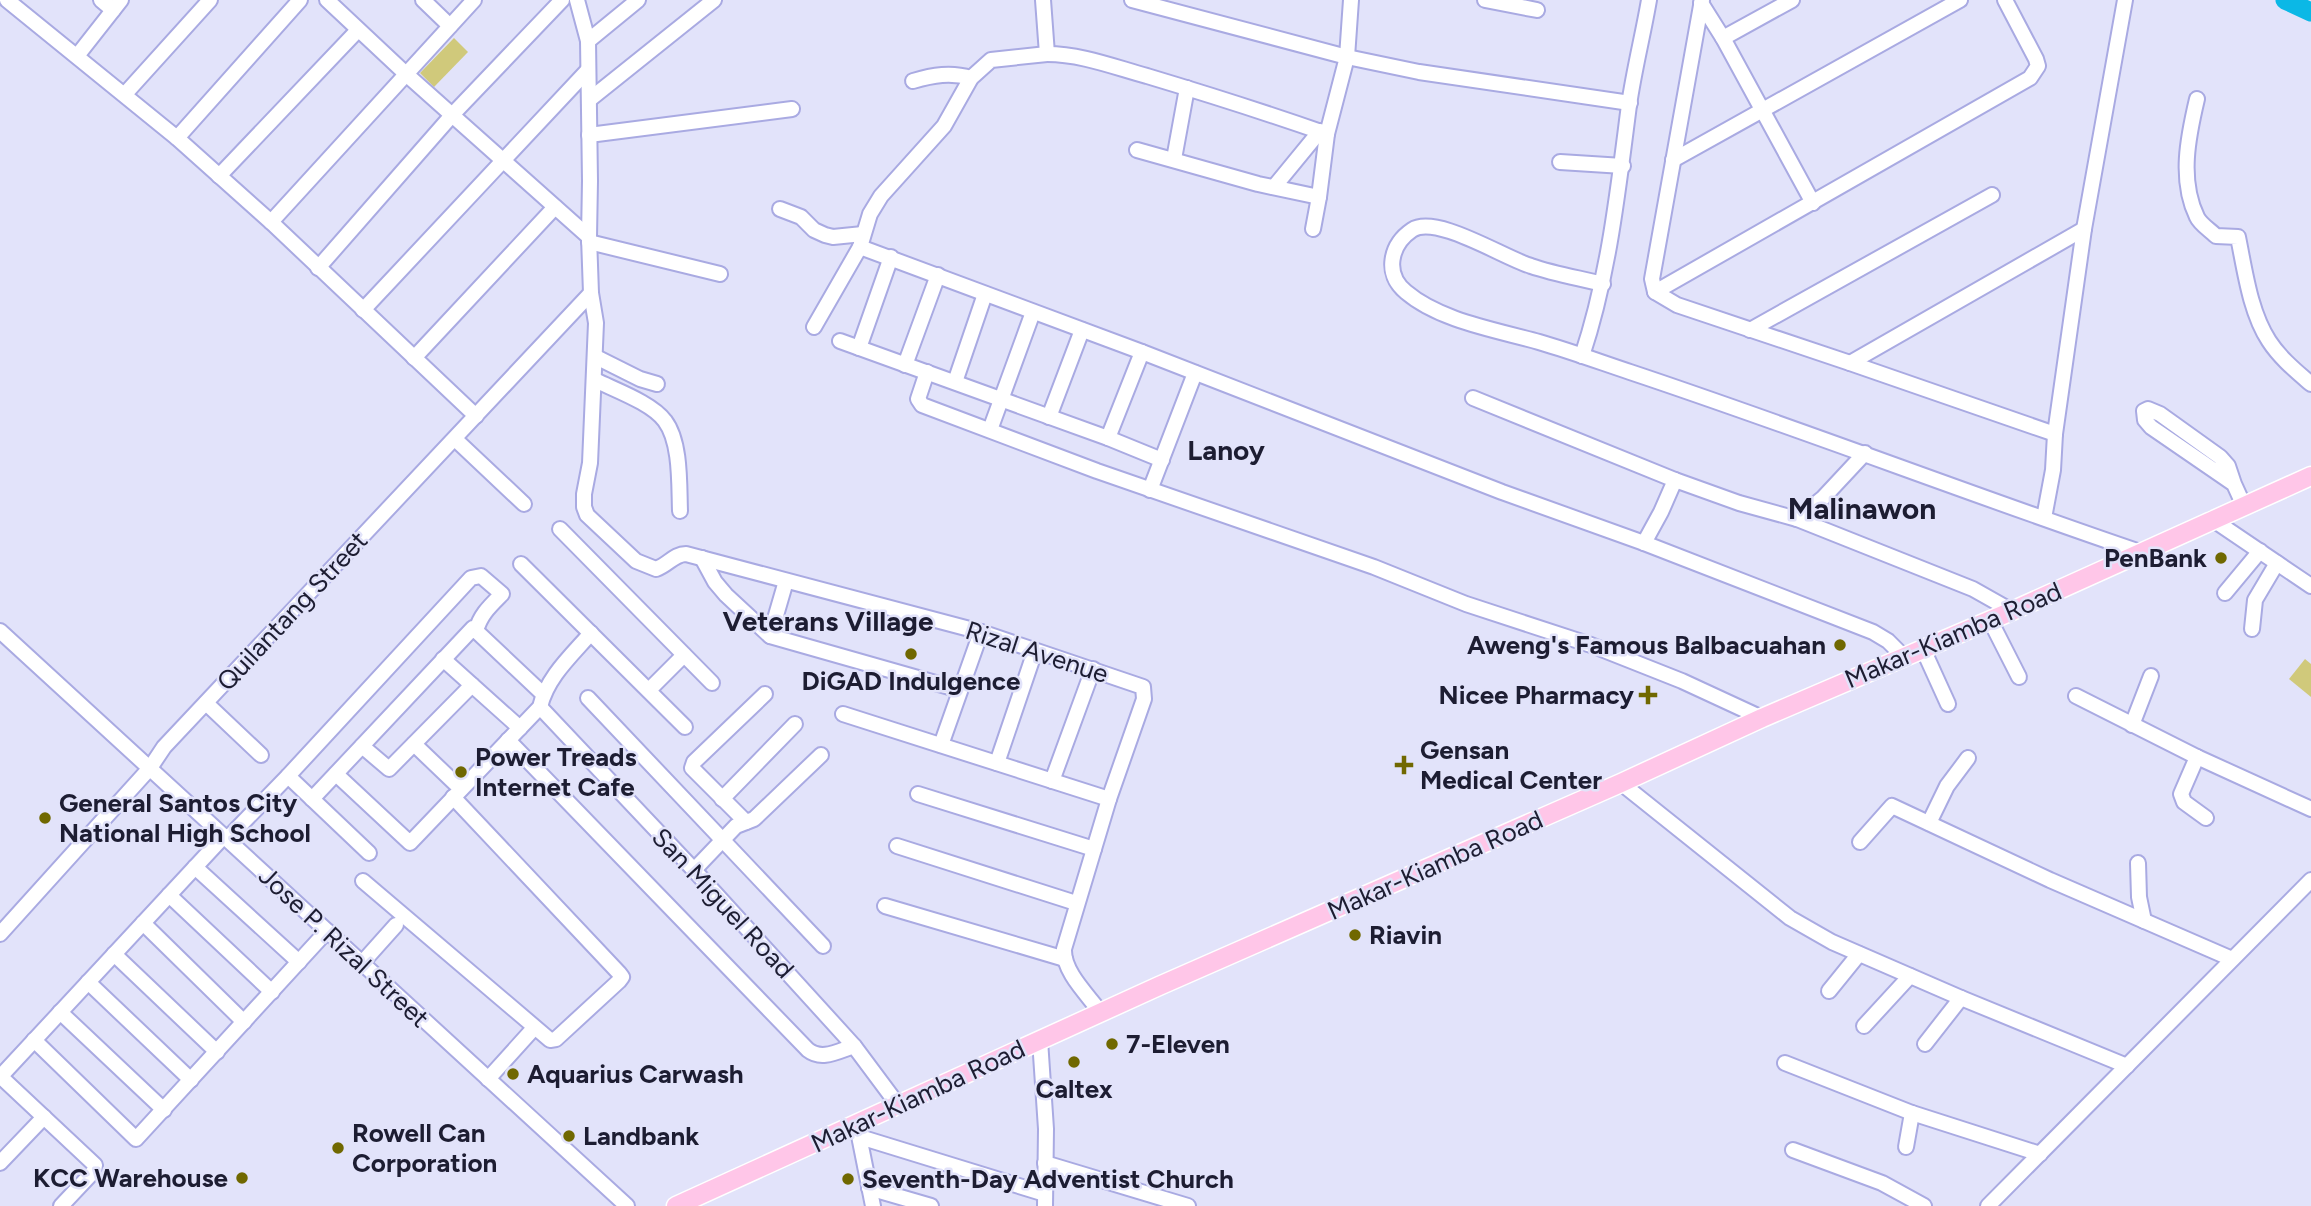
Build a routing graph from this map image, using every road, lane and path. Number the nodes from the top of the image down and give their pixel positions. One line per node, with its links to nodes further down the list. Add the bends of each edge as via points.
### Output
1 (7, 0): 29 (street)
2 (101, 0): 22 (street)
3 (209, 0): 36 (street)
4 (300, 0): 45 (street)
5 (327, 0): 25 (street)
6 (423, 0): 24 (street)
7 (474, 0): 24 (street)
8 (562, 0): 42 (street)
9 (577, 0): 27 (street)
10 (638, 0): 27 (street)
11 (714, 0): 38 (street)
12 (1043, 0): 28 (street)
13 (1132, 0): 30 (street)
14 (1351, 0): 30 (street)
15 (1485, 0): 23 (street)
16 (1649, 0): 39 (street)
17 (1793, 0): 26 (street)
18 (1960, 0): 41 (street)
19 (2005, 0): 56 (street, via 2036,59 2038,66 2030,78)
20 (2125, 0): 61 (street)
21 (1702, 2): 26 (street); 49 (street)
22 (117, 5): 29 (street)
23 (1537, 10)
24 (450, 26): 32 (street)
25 (358, 30): 32 (street); 52 (street)
26 (1723, 38): 41 (street)
27 (588, 41): 31 (street)
28 (1047, 54): 33 (street, via 991,60); 35 (street, via 1091,60)
29 (77, 57): 36 (street)
30 (1347, 57): 39 (street); 43 (street)
31 (587, 70): 38 (street); 47 (street)
32 (406, 74): 42 (street); 59 (street)
33 (971, 78): 34 (street, via 945,74); 63 (street, via 944,126 881,197)
34 (913, 81)
35 (1187, 88): 43 (street); 48 (street)
36 (125, 94): 45 (street)
37 (2197, 99): 90 (street, via 2186,180 2197,219 2216,236 2238,237 2258,320 2279,354)
38 (589, 100): 44 (street)
39 (1630, 103): 51 (street)
40 (792, 109): 44 (street)
41 (1763, 111): 49 (street); 56 (street)
42 (453, 114): 47 (street); 65 (street)
43 (1323, 132): 53 (street); 55 (street)
44 (589, 135): 62 (street)
45 (177, 138): 52 (street)
46 (1137, 150): 48 (street)
47 (503, 159): 57 (street); 72 (street)
48 (1174, 159): 53 (street)
49 (1673, 160): 69 (street, via 1652,279)
50 (1560, 162): 51 (street)
51 (1623, 166): 68 (street)
52 (219, 176): 59 (street)
53 (1274, 187): 55 (street)
54 (1992, 195): 76 (street)
55 (1320, 197): 60 (street)
56 (1813, 203): 69 (street)
57 (555, 207): 62 (street); 82 (street)
58 (780, 209): 63 (street, via 802,217 825,235)
59 (271, 222): 65 (street)
60 (1313, 229)
61 (2084, 229): 83 (street); 96 (street)
62 (589, 240): 66 (street); 70 (street)
63 (862, 241): 64 (street); 74 (street)
64 (891, 257): 67 (street); 78 (street)
65 (318, 268): 72 (street)
66 (720, 274)
67 (938, 275): 71 (street); 84 (street)
68 (1603, 284): 80 (street); 80 (street, via 1530,266 1437,227 1413,230 1394,253 1394,276 1417,300 1442,313)
69 (1655, 292): 76 (street, via 1677,306)
70 (591, 293): 81 (street); 93 (street, Quilantang Street)
71 (985, 294): 73 (street); 88 (street)
72 (363, 310): 82 (street)
73 (1033, 312): 75 (street); 92 (street)
74 (814, 327)
75 (1082, 330): 79 (street); 94 (street)
76 (1750, 330): 83 (street)
77 (841, 341): 78 (street)
78 (859, 348): 84 (street)
79 (1142, 352): 86 (street); 97 (street)
80 (1583, 356): 99 (street)
81 (596, 357): 87 (street); 89 (street)
82 (414, 358): 93 (street)
83 (1850, 363): 96 (street)
84 (905, 365): 85 (street)
85 (927, 372): 88 (street); 95 (street, via 920,404)
86 (1195, 373): 100 (street); 112 (street)
87 (595, 380): 107 (street, via 652,409 666,422 674,438); 115 (street, Rizal Avenue, via 584,494 587,515 636,561 649,567 663,567 678,554)
88 (955, 382): 92 (street)
89 (656, 384)
90 (2311, 384)
91 (1473, 398): 102 (street)
92 (1001, 401): 94 (street); 95 (street)
93 (476, 416): 98 (street, Quilantang Street)
94 (1049, 417): 97 (street)
95 (989, 430): 104 (street)
96 (2055, 434): 108 (street)
97 (1108, 438): 100 (street)
98 (455, 439): 105 (street); 145 (street, Quilantang Street)
99 (1865, 453): 108 (street); 109 (street, via 1833,489)
100 (1162, 460): 104 (street)
101 (2311, 476): 106 (main road, Makar-Kiamba Road)
102 (1675, 480): 109 (street); 112 (street)
103 (2234, 484): 103 (street, via 2220,457 2160,414 2144,411 2151,427); 106 (street)
104 (1150, 490): 148 (street, via 1591,645)
105 (524, 504)
106 (2244, 506): 110 (main road, Makar-Kiamba Road)
107 (680, 511)
108 (2044, 518): 114 (street)
109 (1797, 519): 121 (street, via 1973,589)
110 (2212, 519): 113 (street); 114 (main road, Makar-Kiamba Road)
111 (560, 529): 131 (street)
112 (1644, 543): 132 (street, via 1882,636)
113 (2260, 551): 116 (street); 120 (street)
114 (2140, 552): 121 (main road, Makar-Kiamba Road)
115 (702, 558): 118 (street, Rizal Avenue); 128 (street, via 726,595)
116 (2277, 563): 119 (street); 123 (street, via 2255,600)
117 (521, 564): 127 (street)
118 (786, 581): 126 (street, Rizal Avenue); 128 (street)
119 (2311, 586)
120 (2225, 593)
121 (2012, 611): 122 (main road, Makar-Kiamba Road)
122 (1990, 620): 129 (main road, Makar-Kiamba Road); 136 (street)
123 (2252, 629)
124 (0, 631): 162 (street, Jose P. Rizal Street)
125 (476, 631): 133 (street, via 472,628); 144 (street, San Miguel Road); 164 (street, via 484,612 502,594 481,576 471,578)
126 (981, 632): 130 (street, Rizal Avenue); 140 (street)
127 (591, 633): 139 (street); 144 (street, via 552,679)
128 (770, 636): 140 (street)
129 (1923, 649): 132 (main road, Makar-Kiamba Road); 146 (street)
130 (1035, 651): 134 (street, Rizal Avenue); 161 (street)
131 (684, 655): 137 (street); 139 (street)
132 (1904, 657): 148 (main road, Makar-Kiamba Road)
133 (443, 659): 138 (street); 156 (street)
134 (1093, 669): 165 (street); 170 (street, Rizal Avenue, via 1143,687 1144,699)
135 (2151, 676): 150 (street)
136 (2019, 677)
137 (712, 683)
138 (472, 685): 152 (street); 154 (street)
139 (649, 690): 151 (street)
140 (960, 690): 155 (street)
141 (765, 694): 171 (street, via 692,766)
142 (2076, 696): 150 (street)
143 (588, 698): 177 (street)
144 (542, 700): 152 (street); 184 (street, San Miguel Road)
145 (206, 703): 157 (street); 162 (street, Quilantang Street)
146 (1948, 704)
147 (843, 714): 155 (street)
148 (1762, 719): 166 (main road, Makar-Kiamba Road)
149 (795, 724): 171 (street)
150 (2132, 725): 159 (street)
151 (685, 727)
152 (520, 728): 153 (street)
153 (508, 740): 167 (street); 215 (street, via 808,1050 821,1056)
154 (414, 744): 156 (street, via 389,769); 167 (street)
155 (941, 745): 161 (street)
156 (362, 746): 163 (street)
157 (261, 755)
158 (821, 755): 174 (street)
159 (2197, 757): 172 (street); 173 (street, via 2181,794 2184,802)
160 (1968, 758): 175 (street, via 1947,786)
161 (997, 763): 165 (street)
162 (150, 768): 176 (street, Jose P. Rizal Street); 194 (street, Quilantang Street)
163 (336, 774): 167 (street, via 410,843); 169 (street)
164 (288, 776): 169 (street); 176 (street)
165 (1052, 780): 170 (street)
166 (1621, 783): 197 (street, via 1790,918); 208 (main road, Makar-Kiamba Road)
167 (457, 793): 211 (street, via 621,975 555,1040)
168 (918, 794): 180 (street)
169 (312, 799): 181 (street)
170 (1109, 799): 180 (street)
171 (722, 800): 174 (street)
172 (2311, 809)
173 (2206, 818)
174 (746, 822): 177 (street)
175 (1929, 823): 178 (street, via 1892,806); 190 (street)
176 (225, 837): 183 (street); 193 (street, Jose P. Rizal Street)
177 (723, 839): 184 (street); 195 (street)
178 (1860, 842)
179 (897, 846): 188 (street)
180 (1094, 849): 188 (street)
181 (369, 853)
182 (2138, 863): 190 (street)
183 (195, 867): 187 (street); 200 (street)
184 (694, 870): 215 (street, San Miguel Road)
185 (2311, 880): 199 (street)
186 (363, 881): 211 (street)
187 (169, 895): 191 (street); 205 (street)
188 (1076, 903): 198 (street)
189 (885, 906): 198 (street)
190 (2144, 921): 199 (street)
191 (142, 923): 196 (street); 209 (street)
192 (396, 925): 201 (street)
193 (327, 931): 200 (street); 201 (street, Jose P. Rizal Street)
194 (0, 934)
195 (823, 946)
196 (114, 954): 203 (street); 216 (street)
197 (1859, 954): 202 (street); 204 (street)
198 (1065, 959): 208 (street)
199 (2232, 959): 218 (street)
200 (299, 962): 205 (street)
201 (362, 963): 220 (street, Jose P. Rizal Street)
202 (1910, 976): 206 (street); 210 (street)
203 (88, 982): 207 (street); 221 (street)
204 (1829, 991)
205 (272, 992): 209 (street)
206 (1961, 998): 214 (street); 218 (street)
207 (60, 1012): 213 (street); 223 (street)
208 (1101, 1013): 212 (main road, Makar-Kiamba Road)
209 (244, 1022): 216 (street)
210 (1864, 1026)
211 (534, 1028): 220 (street)
212 (1041, 1040): 222 (main road, Makar-Kiamba Road); 231 (street)
213 (34, 1041): 219 (street); 223 (street, via 136,1139)
214 (1925, 1044)
215 (854, 1046): 222 (street, San Miguel Road)
216 (217, 1052): 221 (street)
217 (1785, 1063): 224 (street)
218 (2127, 1066): 229 (street)
219 (0, 1077): 225 (street)
220 (488, 1079): 235 (street, Jose P. Rizal Street)
221 (191, 1080): 223 (street)
222 (898, 1105): 226 (main road, Makar-Kiamba Road)
223 (163, 1110)
224 (1912, 1113): 227 (street); 229 (street)
225 (44, 1117): 230 (street); 234 (street, via 95,1165)
226 (858, 1130): 232 (street); 233 (street); 236 (main road, Makar-Kiamba Road)
227 (1906, 1147)
228 (1793, 1150): 240 (street, via 1882,1183)
229 (2040, 1154): 241 (street)
230 (0, 1163)
231 (1045, 1163): 233 (street); 239 (street)
232 (869, 1188): 237 (street); 238 (street)
233 (1045, 1200)
234 (61, 1206)
235 (627, 1206)
236 (676, 1206)
237 (873, 1206)
238 (931, 1206)
239 (1188, 1206)
240 (1924, 1206)
241 (1988, 1206)

